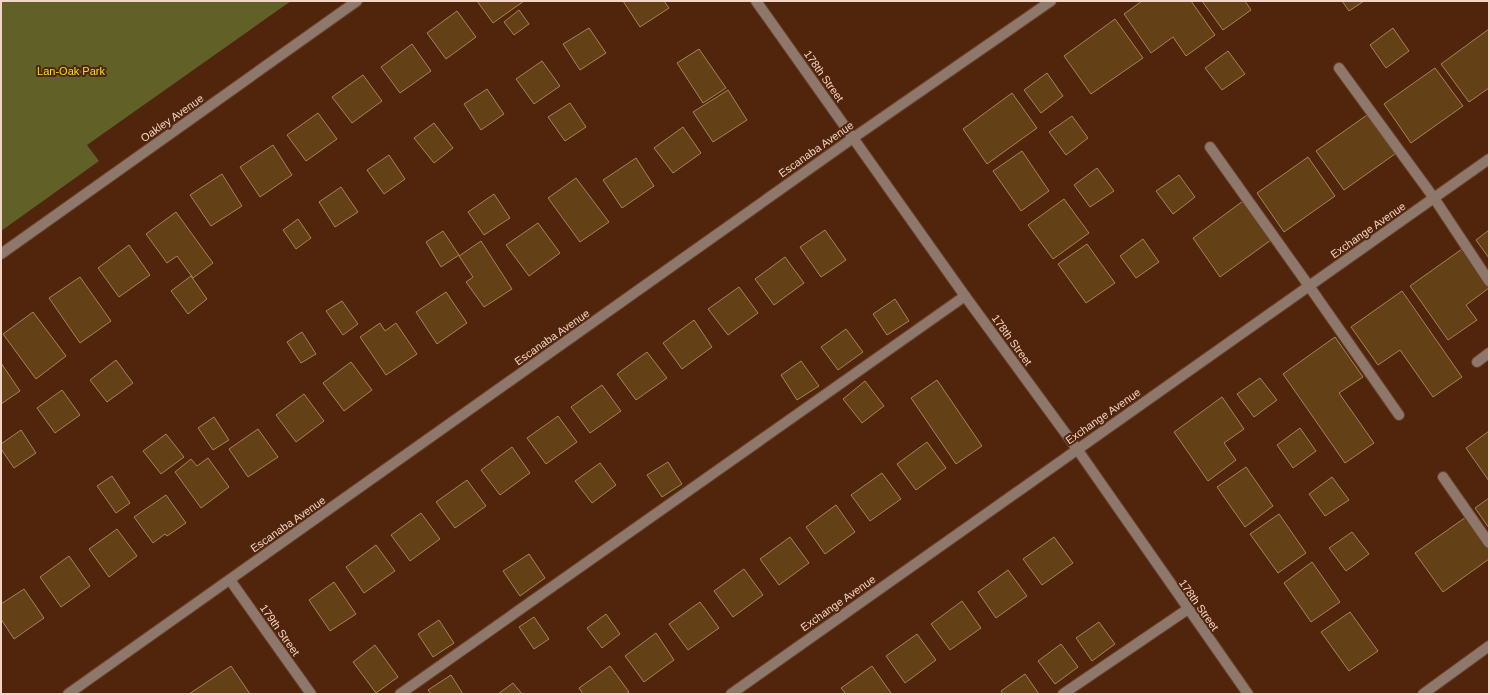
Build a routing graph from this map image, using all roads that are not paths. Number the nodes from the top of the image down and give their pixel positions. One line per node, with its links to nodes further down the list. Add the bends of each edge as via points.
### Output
1 (357, 1): 9 (street, Oakley Avenue)
2 (756, 1): 5 (street, 178th Street)
3 (1051, 1): 5 (street, Escanaba Avenue)
4 (1339, 68): 8 (street)
5 (853, 138): 12 (street, 178th Street); 19 (street, Escanaba Avenue)
6 (1210, 147): 11 (street)
7 (1489, 159): 8 (street, Exchange Avenue)
8 (1434, 198): 10 (street); 11 (street, Exchange Avenue)
9 (1, 254)
10 (1489, 281)
11 (1309, 286): 15 (street); 16 (street, Exchange Avenue)
12 (965, 296): 16 (street, 178th Street); 24 (street)
13 (1489, 353): 14 (street)
14 (1476, 362)
15 (1399, 415)
16 (1077, 449): 20 (street, 178th Street); 25 (street, Exchange Avenue)
17 (1443, 477): 18 (street)
18 (1489, 543)
19 (230, 580): 22 (street, Escanaba Avenue); 23 (street, 179th Street)
20 (1188, 609): 26 (street); 27 (street, 178th Street)
21 (1489, 646): 28 (street)
22 (68, 694)
23 (310, 694)
24 (400, 694)
25 (731, 694)
26 (1063, 694)
27 (1248, 694)
28 (1423, 694)

